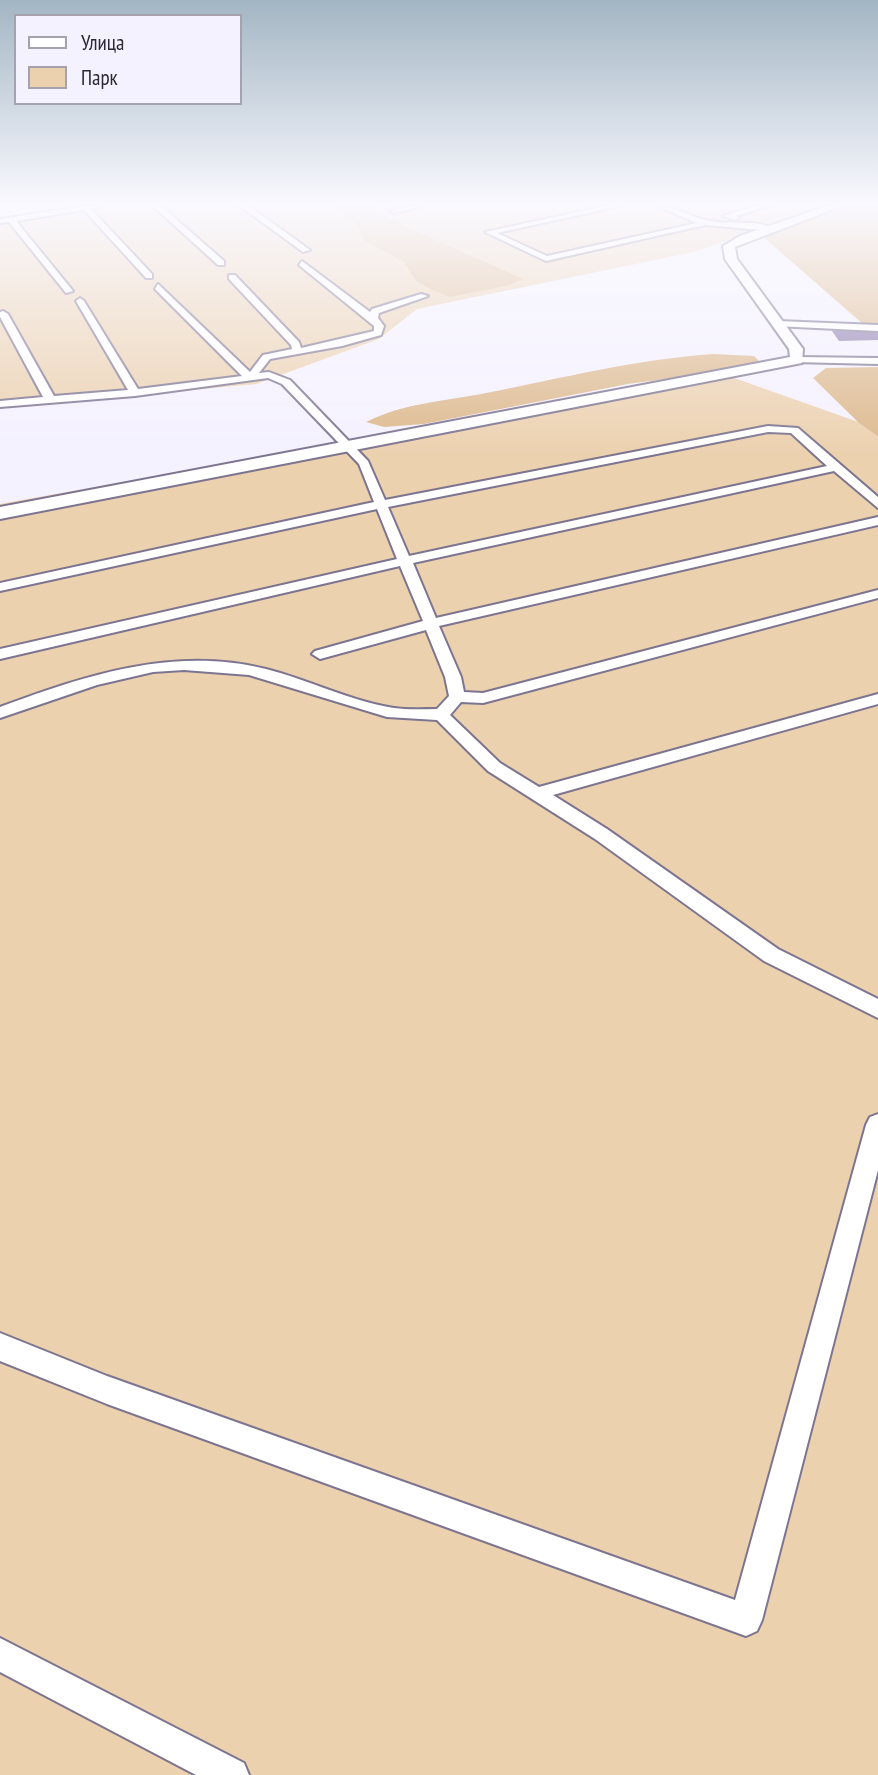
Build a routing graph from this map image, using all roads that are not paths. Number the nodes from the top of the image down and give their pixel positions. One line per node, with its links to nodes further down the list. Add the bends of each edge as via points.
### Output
1 (160, 289): 14 (street)
2 (243, 289): 11 (street)
3 (332, 289): 8 (street)
4 (754, 289): 9 (street)
5 (424, 296): 8 (street, via 374,311)
6 (80, 301): 15 (street)
7 (3, 314): 16 (street)
8 (373, 318): 11 (street, via 378,333)
9 (778, 324): 10 (street); 12 (street, via 796,349)
10 (878, 328)
11 (297, 350): 14 (street, via 267,357)
12 (797, 360): 13 (street); 18 (street)
13 (878, 361)
14 (250, 378): 15 (street); 18 (street, via 269,375 286,382)
15 (135, 393): 16 (street)
16 (50, 401): 17 (street)
17 (0, 404)
18 (346, 446): 20 (street, via 364,463); 22 (street)
19 (837, 467): 20 (street, via 794,430 782,428); 21 (street); 24 (street)
20 (382, 504): 24 (street); 25 (street)
21 (878, 504)
22 (0, 513)
23 (878, 521): 27 (street)
24 (405, 561): 27 (street); 28 (street)
25 (0, 587)
26 (878, 594): 30 (street, via 483,698)
27 (430, 624): 29 (street); 30 (street)
28 (0, 654)
29 (320, 654)
30 (457, 697): 33 (street)
31 (878, 699): 34 (street)
32 (0, 713): 33 (street, via 92,680 181,663 247,670 390,713)
33 (441, 715): 34 (street, via 494,767)
34 (539, 793): 35 (street, via 771,955)
35 (878, 1009)
36 (878, 1125): 37 (street, via 746,1620 107,1391)
37 (0, 1347)
38 (0, 1654): 39 (street)
39 (232, 1775)

